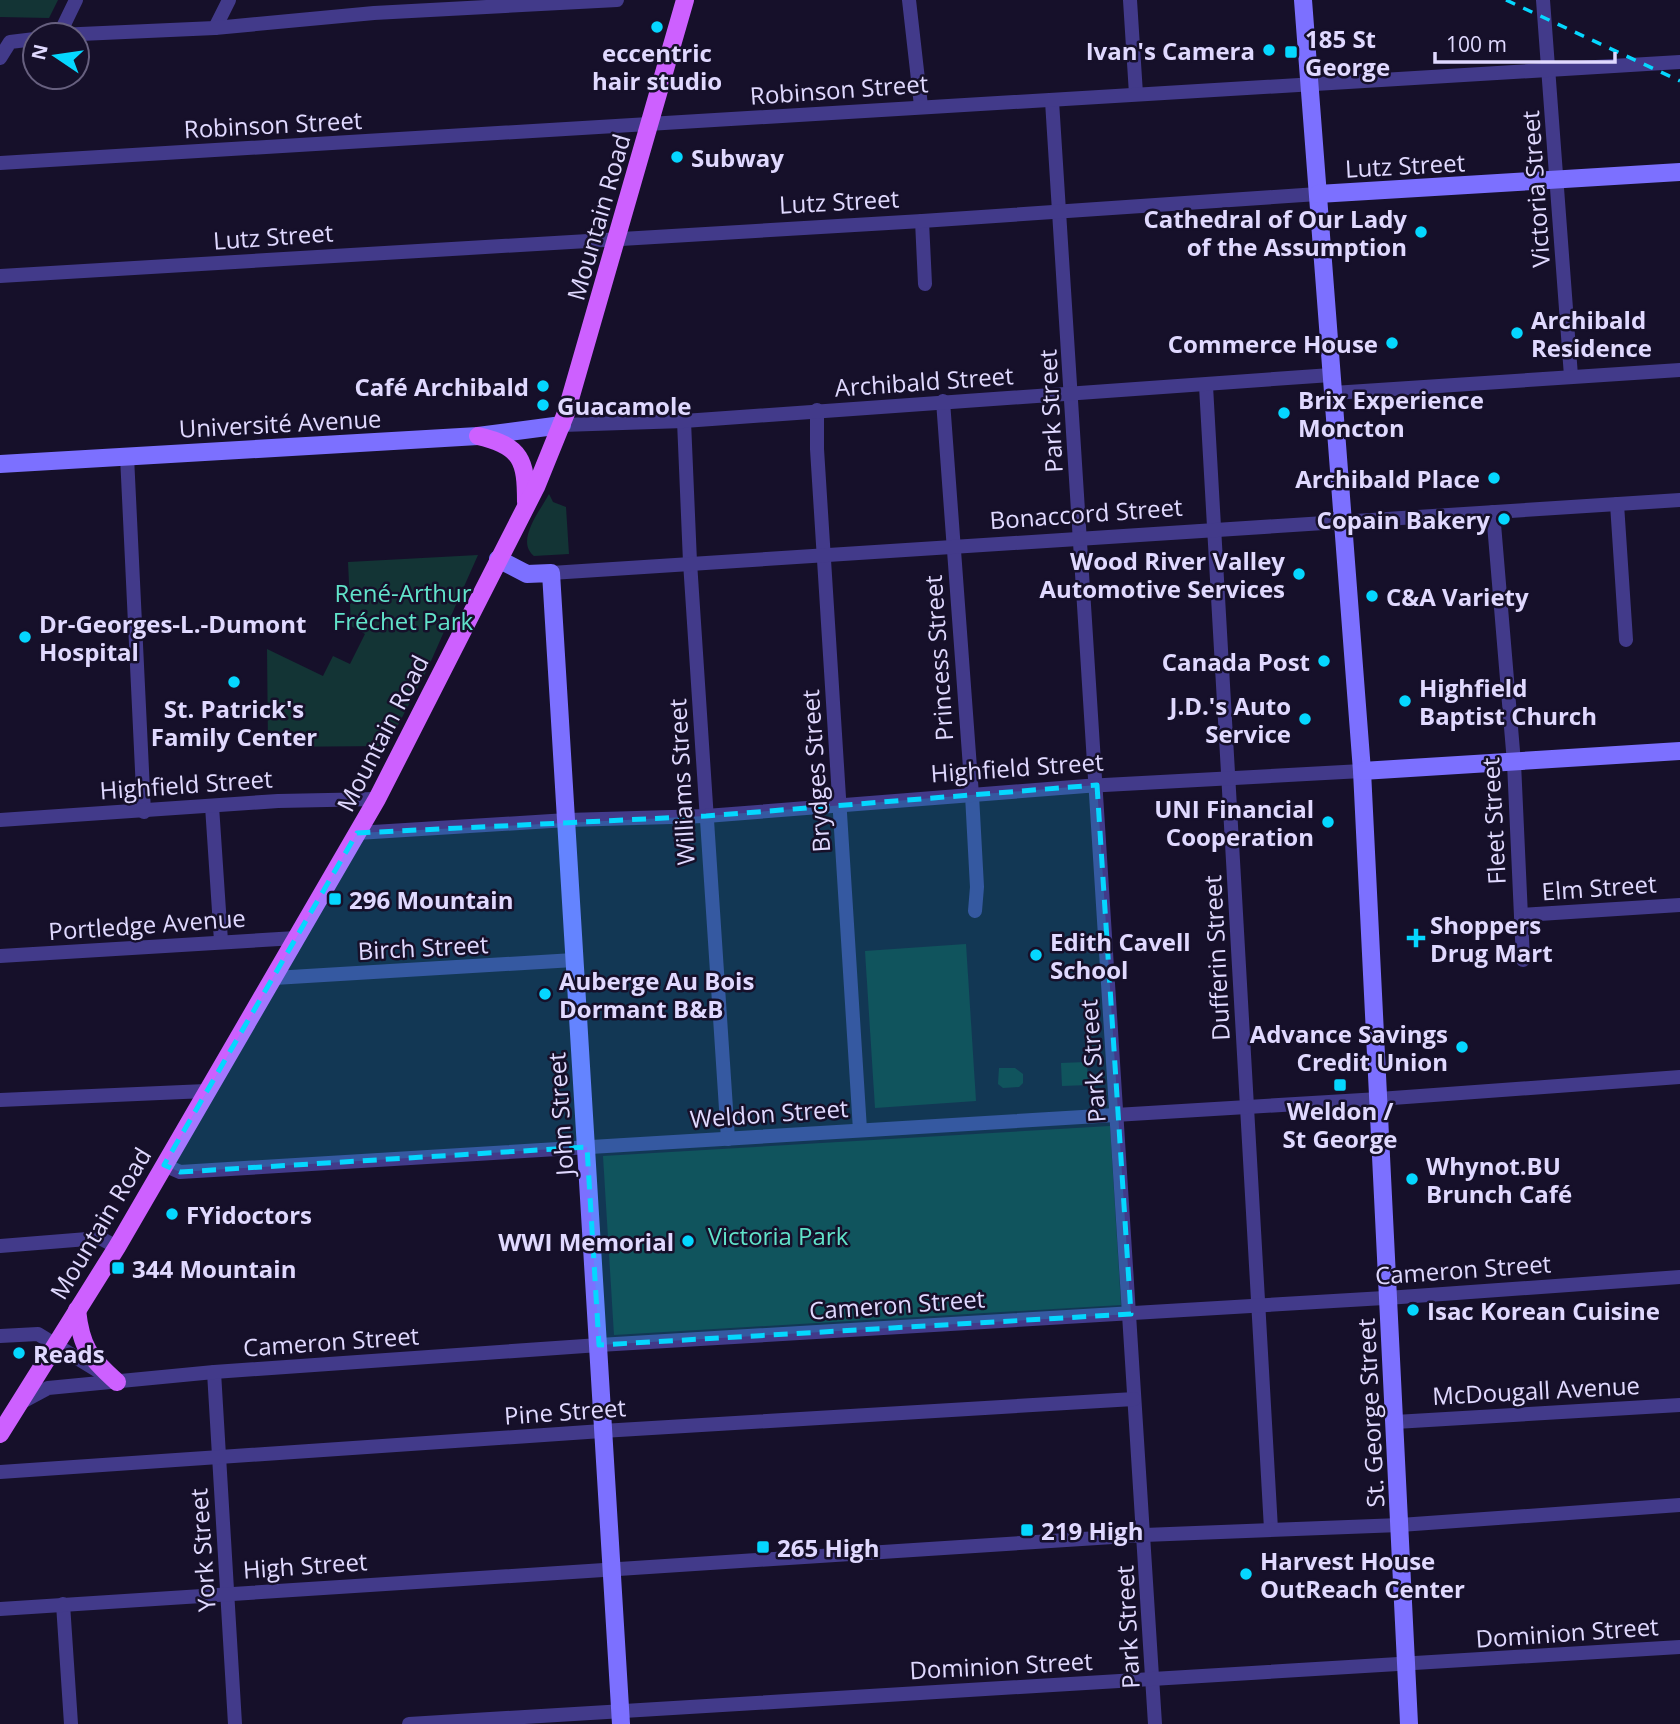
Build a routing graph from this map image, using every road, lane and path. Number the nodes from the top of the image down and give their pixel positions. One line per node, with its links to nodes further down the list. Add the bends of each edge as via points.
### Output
1 (76, 0): 11 (street)
2 (229, 0): 12 (street)
3 (617, 0): 9 (street)
4 (685, 0): 22 (main road, Mountain Road)
5 (909, 0): 21 (street)
6 (1130, 0): 19 (street)
7 (1303, 0): 18 (street, St. George Street)
8 (1544, 0): 17 (street, Victoria Street)
9 (533, 2): 10 (street)
10 (377, 6): 12 (street)
11 (66, 21)
12 (215, 28): 13 (street)
13 (91, 34)
14 (21, 40): 15 (street, via 10,42)
15 (0, 58)
16 (1680, 62): 17 (street, Robinson Street)
17 (1549, 69): 18 (street, Robinson Street); 25 (street, Victoria Street)
18 (1309, 84): 19 (street, Robinson Street); 26 (street, St. George Street)
19 (1136, 94): 20 (street, Robinson Street)
20 (1052, 102): 21 (street, Robinson Street); 27 (street, Park Street)
21 (921, 106): 22 (street, Robinson Street)
22 (650, 125): 23 (street, Robinson Street); 29 (main road, Mountain Road)
23 (0, 163)
24 (1680, 172): 25 (street, Lutz Street)
25 (1557, 180): 26 (street, Lutz Street); 33 (street, Victoria Street)
26 (1318, 194): 27 (street, Lutz Street); 34 (street, St. George Street)
27 (1061, 212): 28 (street, Lutz Street); 36 (street, Park Street)
28 (922, 221): 29 (street, Lutz Street); 31 (street)
29 (617, 239): 30 (street, Lutz Street); 40 (main road, Mountain Road)
30 (0, 276)
31 (925, 284)
32 (1680, 369): 33 (street, Archibald Street)
33 (1571, 376): 34 (street, Archibald Street)
34 (1332, 384): 35 (street, Archibald Street); 48 (street, St. George Street)
35 (1206, 386): 36 (street, Archibald Street); 49 (street, Dufferin Street)
36 (1073, 394): 37 (street, Archibald Street); 50 (street, Park Street)
37 (943, 401): 38 (street, Archibald Street); 51 (street, Princess Street)
38 (817, 410): 39 (street, Archibald Street); 52 (street, Brydges Street)
39 (684, 421): 40 (street, Archibald Street); 54 (street, Williams Street)
40 (562, 425): 41 (street, Université Avenue); 46 (main road, Mountain Road)
41 (478, 436): 42 (street, Université Avenue); 46 (main road, via 496,440 517,454 526,471)
42 (127, 457): 43 (street, Université Avenue); 66 (street)
43 (0, 464)
44 (1680, 500): 45 (street, Bonaccord Street)
45 (1617, 505): 47 (street, Bonaccord Street); 56 (street)
46 (526, 506): 53 (main road, Mountain Road)
47 (1493, 512): 48 (street, Bonaccord Street); 58 (street, Fleet Street)
48 (1343, 522): 49 (street, Bonaccord Street); 59 (street, St. George Street)
49 (1216, 531): 50 (street, Bonaccord Street); 60 (street, Dufferin Street)
50 (1082, 539): 51 (street, Bonaccord Street); 61 (street, Park Street)
51 (954, 546): 52 (street, Bonaccord Street); 62 (street, Princess Street)
52 (825, 554): 54 (street, Bonaccord Street); 65 (street, Brydges Street)
53 (498, 559): 55 (street, Bonaccord Street, via 527,574); 63 (main road, Mountain Road)
54 (690, 562): 55 (street, Bonaccord Street); 67 (street, Williams Street)
55 (551, 573): 69 (street, John Street)
56 (1626, 640)
57 (1680, 751): 58 (street, Highfield Street)
58 (1514, 763): 59 (street, Highfield Street); 73 (street, Fleet Street)
59 (1362, 771): 60 (street, Highfield Street); 82 (street, St. George Street)
60 (1229, 779): 61 (street, Highfield Street); 84 (street, Dufferin Street)
61 (1097, 785): 62 (street, Highfield Street); 85 (street, Park Street)
62 (972, 795): 65 (street, Highfield Street); 72 (street, Princess Street)
63 (377, 799): 64 (street, Highfield Street); 70 (main road, Mountain Road)
64 (212, 806): 66 (street, Highfield Street); 75 (street)
65 (840, 806): 67 (street, Highfield Street); 86 (street, Brydges Street)
66 (144, 812): 68 (street, Highfield Street)
67 (706, 816): 69 (street, Highfield Street); 87 (street, Williams Street)
68 (0, 820)
69 (568, 820): 70 (street, Highfield Street); 77 (street, John Street)
70 (357, 833): 74 (main road, Mountain Road)
71 (1680, 905): 73 (street, Elm Street)
72 (975, 911)
73 (1522, 915): 78 (street, Fleet Street)
74 (296, 938): 75 (street, Portledge Avenue); 79 (main road, Mountain Road)
75 (221, 941): 76 (street, Portledge Avenue)
76 (0, 956)
77 (574, 960): 79 (street, Birch Street); 88 (street, John Street)
78 (1523, 960)
79 (274, 978): 81 (main road, Mountain Road)
80 (1680, 1077): 82 (street, Weldon Street)
81 (206, 1091): 83 (street); 89 (main road, Mountain Road)
82 (1379, 1099): 84 (street, Weldon Street); 93 (street, St. George Street)
83 (0, 1100)
84 (1248, 1106): 85 (street, Weldon Street); 94 (street, Dufferin Street)
85 (1119, 1115): 86 (street, Weldon Street); 96 (street, Park Street)
86 (860, 1130): 87 (street, Weldon Street)
87 (728, 1139): 88 (street, Weldon Street)
88 (587, 1147): 89 (street, Weldon Street, via 180,1172); 98 (street, John Street)
89 (164, 1165): 91 (main road, Mountain Road)
90 (0, 1246): 91 (street, via 100,1238)
91 (117, 1247): 95 (main road, Mountain Road)
92 (1680, 1277): 93 (street, Cameron Street)
93 (1388, 1298): 94 (street, Cameron Street); 105 (street, St. George Street)
94 (1259, 1303): 96 (street, Cameron Street); 112 (street, Dufferin Street)
95 (77, 1310): 99 (main road, Mountain Road); 101 (main road, via 80,1336 90,1358)
96 (1130, 1314): 98 (street, Cameron Street); 102 (street, Park Street)
97 (0, 1336): 99 (street, via 38,1334)
98 (599, 1345): 100 (street, Cameron Street); 106 (street, John Street)
99 (54, 1347): 101 (street); 103 (main road, Mountain Road)
100 (214, 1373): 101 (street, Cameron Street); 108 (street, York Street)
101 (117, 1382): 103 (street, Cameron Street, via 48,1388)
102 (1134, 1399): 106 (street, Pine Street); 113 (street, Park Street)
103 (20, 1404): 107 (main road, Mountain Road)
104 (1680, 1405): 105 (street, McDougall Avenue)
105 (1395, 1422): 111 (street, St. George Street)
106 (602, 1430): 108 (street, Pine Street); 114 (street, John Street)
107 (0, 1434)
108 (219, 1458): 109 (street, Pine Street); 115 (street, York Street)
109 (0, 1472)
110 (1680, 1505): 111 (street, High Street)
111 (1400, 1525): 112 (street, High Street); 119 (street, St. George Street)
112 (1271, 1529): 113 (street, High Street)
113 (1144, 1535): 114 (street, High Street); 120 (street, Park Street)
114 (612, 1569): 115 (street, High Street); 121 (street, John Street)
115 (228, 1593): 116 (street, High Street); 123 (street, York Street)
116 (63, 1604): 117 (street, High Street); 122 (street)
117 (0, 1609)
118 (1680, 1647): 119 (street, Dominion Street)
119 (1407, 1665): 120 (street, Dominion Street); 126 (street, St. George Street)
120 (1153, 1678): 121 (street, Dominion Street); 125 (street, Park Street)
121 (620, 1717): 124 (street, Dominion Street)
122 (72, 1724)
123 (235, 1724)
124 (409, 1724)
125 (1155, 1724)
126 (1409, 1724)

